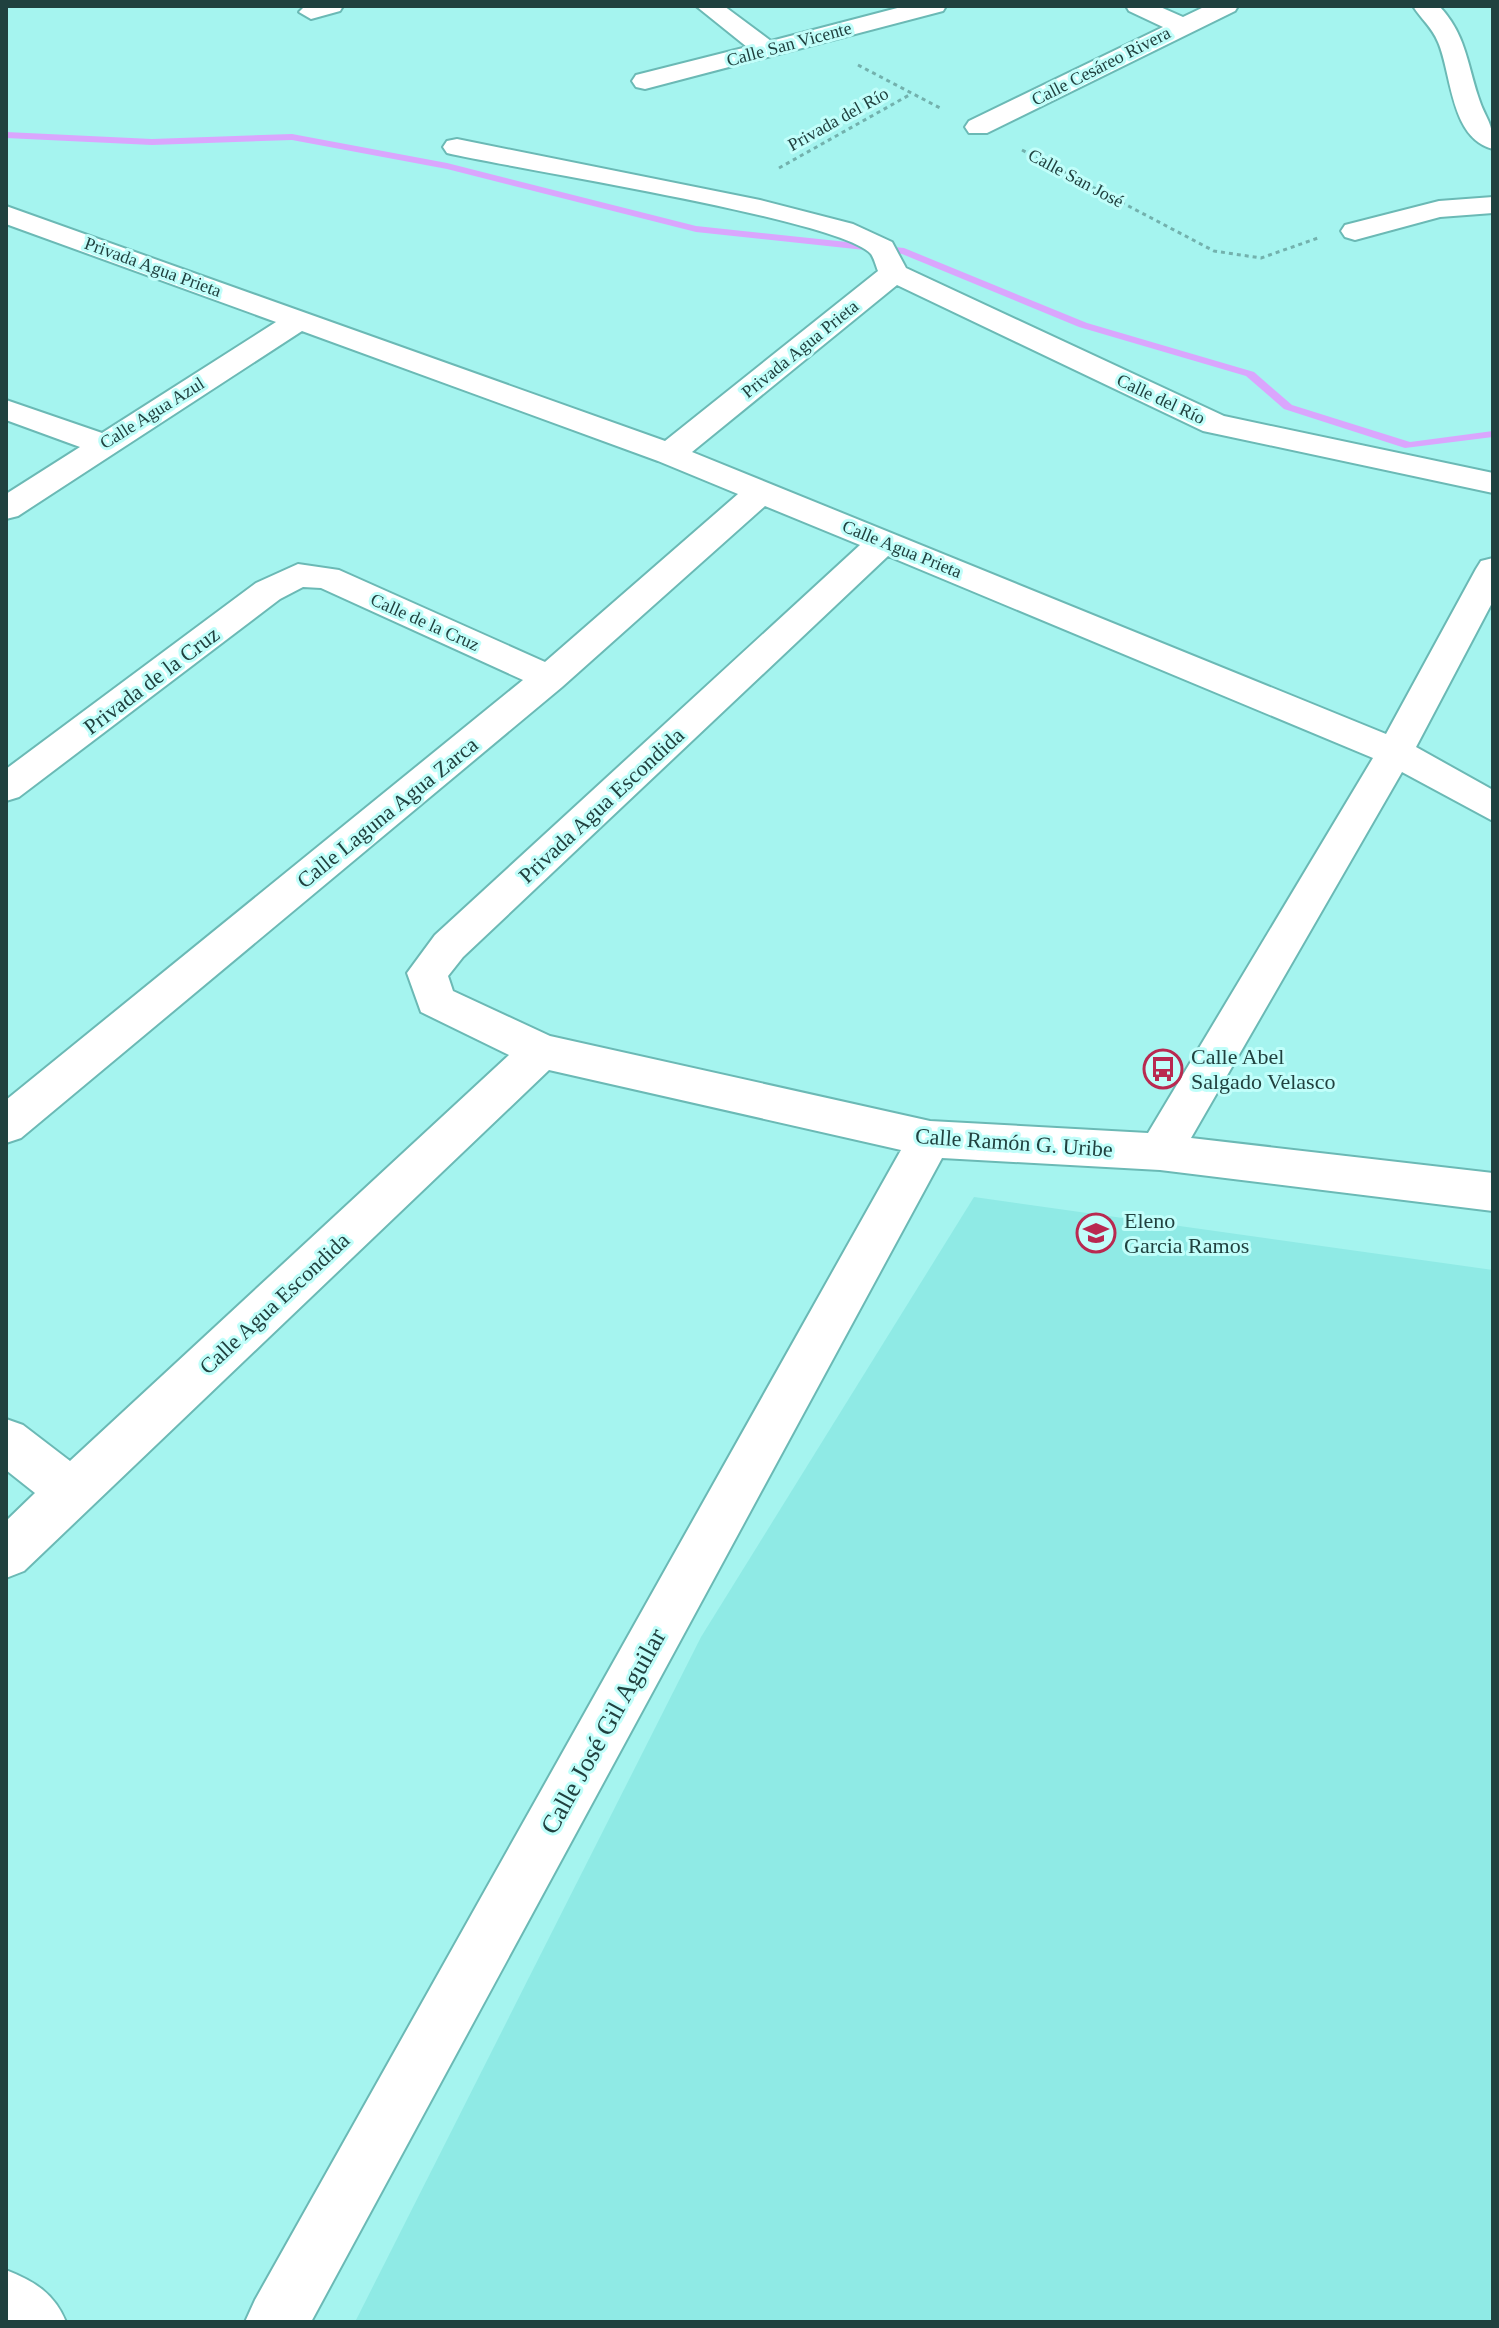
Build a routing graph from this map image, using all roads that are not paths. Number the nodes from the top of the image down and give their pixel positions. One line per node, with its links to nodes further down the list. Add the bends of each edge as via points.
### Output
1 (708, 6): 7 (street)
2 (934, 6): 7 (street, Calle San Vicente)
3 (1138, 6): 6 (street)
4 (1226, 6): 6 (street, Calle Cesáreo Rivera)
5 (1425, 6): 10 (street, via 1445,28 1474,123)
6 (1182, 26): 9 (street, Calle Cesáreo Rivera)
7 (767, 50): 8 (street, Calle San Vicente)
8 (645, 81)
9 (978, 127)
10 (1493, 141)
11 (457, 147): 15 (street, via 760,208 843,230 882,248)
12 (1493, 205): 14 (street, via 1439,209)
13 (6, 214): 16 (street, Privada Agua Prieta)
14 (1355, 231)
15 (894, 273): 19 (street, Privada Agua Prieta); 20 (street, Calle del Río, via 1214,424)
16 (299, 320): 18 (street, Calle Agua Azul); 19 (street, Calle Agua Prieta)
17 (6, 409): 18 (street)
18 (103, 444): 22 (street, Calle Agua Azul)
19 (669, 454): 21 (street, Calle Agua Prieta)
20 (1493, 483)
21 (761, 492): 23 (street, Calle Agua Prieta); 26 (street, Calle Laguna Agua Zarca)
22 (6, 509)
23 (884, 541): 27 (street, Calle Agua Prieta); 30 (street, Privada Agua Escondida, via 461,935 427,973 436,1001)
24 (1493, 569): 27 (street)
25 (298, 575): 26 (street, Calle de la Cruz, via 327,578); 28 (street, Privada de la Cruz, via 268,591)
26 (549, 678): 31 (street, Calle Laguna Agua Zarca)
27 (1395, 752): 29 (street, Calle Agua Prieta); 33 (street)
28 (6, 788)
29 (1493, 807)
30 (541, 1051): 32 (street, Calle Ramón G. Uribe); 36 (street, Calle Agua Escondida)
31 (6, 1125)
32 (930, 1139): 33 (street, Calle Ramón G. Uribe); 40 (street, Calle José Gil Aguilar)
33 (1160, 1152): 34 (street, Calle Ramón G. Uribe)
34 (1493, 1192)
35 (6, 1441): 36 (street)
36 (72, 1492): 37 (street, Calle Agua Escondida)
37 (6, 1554)
38 (6, 2301): 39 (street)
39 (34, 2322)
40 (277, 2322)

